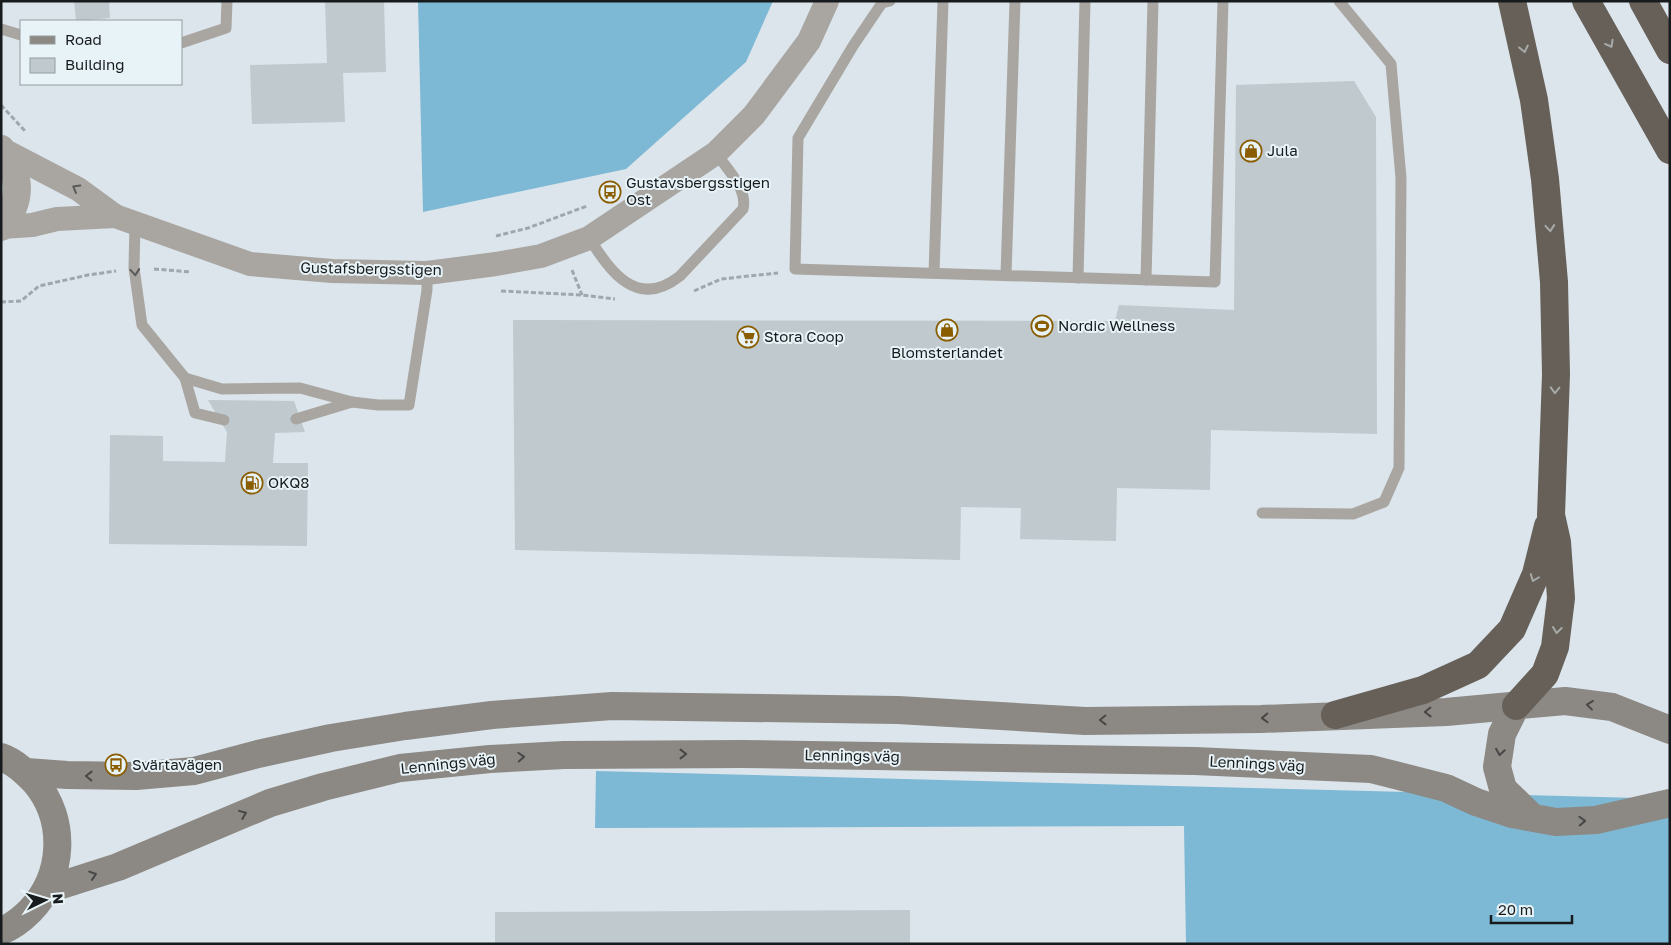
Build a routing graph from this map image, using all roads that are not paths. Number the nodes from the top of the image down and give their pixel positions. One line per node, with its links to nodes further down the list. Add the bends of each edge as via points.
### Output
1 (227, 1): 15 (lane, via 226,28)
2 (827, 1): 19 (street, Gustafsbergsstigen, via 809,41 754,115)
3 (890, 1): 24 (lane, via 882,3 853,46 798,138 795,269)
4 (943, 1): 24 (lane)
5 (1015, 1): 25 (lane)
6 (1086, 1): 26 (lane)
7 (1153, 1): 27 (lane)
8 (1223, 1): 27 (lane, via 1215,282)
9 (1339, 1): 32 (lane, via 1391,64 1401,178 1399,468 1384,502 1353,514)
10 (1512, 1): 33 (highway, one-way to 33, via 1534,100 1554,282 1556,374)
11 (1586, 1): 18 (highway, one-way to 18)
12 (1643, 1): 16 (highway)
13 (1, 29): 14 (lane)
14 (20, 35)
15 (182, 43)
16 (1670, 50)
17 (1, 149): 20 (street, Gustafsbergsstigen, one-way to 17, via 78,189); 21 (street, via 16,173 17,188 16,202)
18 (1670, 150)
19 (716, 153): 22 (street, Gustafsbergsstigen); 22 (lane, via 742,190 743,209 671,283 640,289 631,285 606,265)
20 (125, 220): 21 (street, Gustafsbergsstigen, via 57,219); 23 (street, Gustafsbergsstigen, via 250,264 332,271); 28 (lane, one-way to 28, via 142,325)
21 (1, 227)
22 (589, 238): 23 (street, Gustafsbergsstigen, via 541,256)
23 (427, 273): 29 (lane, via 408,405)
24 (934, 273): 25 (lane)
25 (1006, 275): 26 (lane)
26 (1078, 278): 27 (lane)
27 (1146, 280)
28 (185, 378): 29 (lane, via 222,389 300,388); 31 (lane, via 195,413)
29 (352, 402): 30 (lane)
30 (296, 419)
31 (224, 420)
32 (1262, 513)
33 (1551, 515): 34 (highway, one-way to 34, via 1562,598 1555,647 1545,674); 35 (highway, one-way to 35, via 1536,574 1512,629 1478,665 1422,690)
34 (1516, 706): 35 (main road, one-way to 35, via 1446,712); 36 (main road, one-way to 34, via 1612,708 1565,701); 40 (main road, one-way to 40, via 1502,734 1498,766 1503,789)
35 (1335, 715): 38 (main road, one-way to 38, via 1085,721 898,710 612,706 492,715 396,728 332,738 194,771 136,776)
36 (1670, 730)
37 (1, 757): 38 (main road)
38 (26, 772): 41 (main road, via 42,791 54,815 58,840 56,866)
39 (1670, 804): 40 (main road, Lennings väg, one-way to 39, via 1556,822 1596,820)
40 (1533, 818): 41 (main road, Lennings väg, one-way to 40, via 118,867 270,803 323,787 400,768 564,754 1195,761 1371,769 1446,788 1476,802)
41 (46, 890): 42 (main road)
42 (16, 931)

